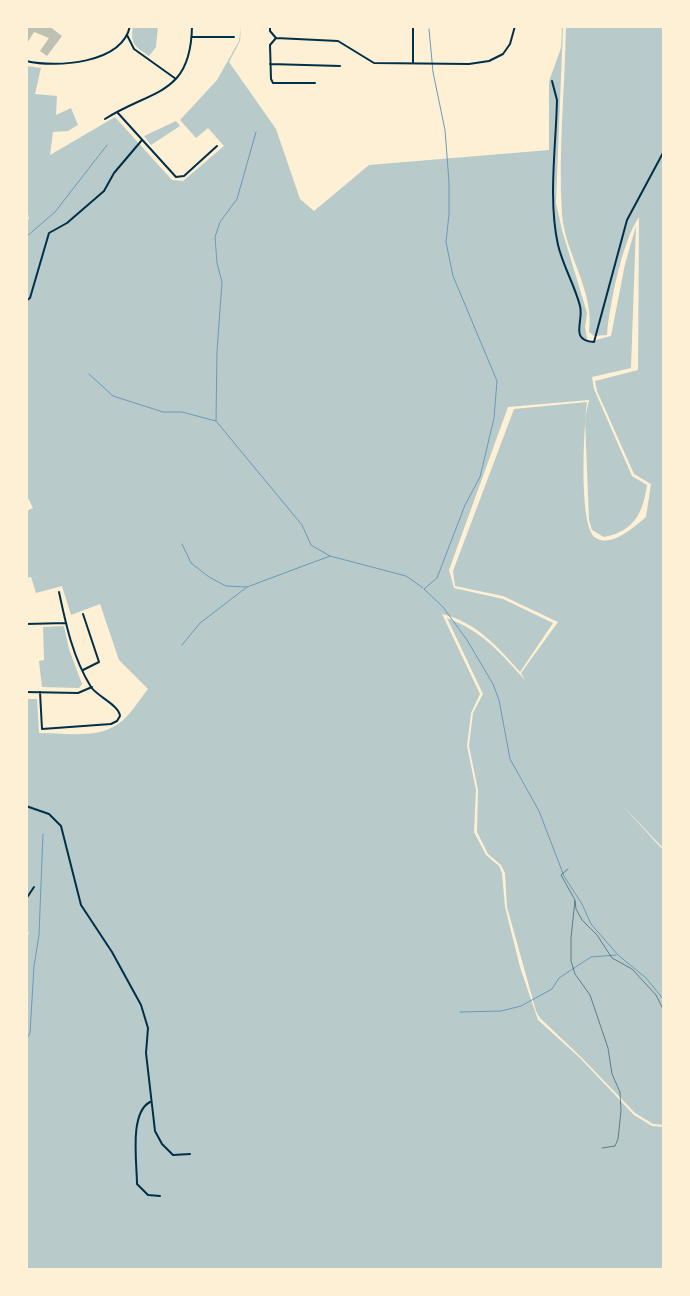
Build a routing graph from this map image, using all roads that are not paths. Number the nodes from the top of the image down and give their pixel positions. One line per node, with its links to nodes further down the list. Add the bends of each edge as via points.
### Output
1 (130, 26): 6 (street)
2 (192, 26): 7 (street)
3 (270, 26): 9 (street)
4 (413, 26): 11 (street)
5 (515, 26): 11 (street, via 507,50 489,61)
6 (127, 35): 10 (street, via 111,50 76,63); 14 (street, via 134,48)
7 (192, 37): 8 (street); 14 (street, via 189,61)
8 (234, 37)
9 (276, 38): 11 (street, via 338,41 374,63); 12 (street, via 270,46)
10 (26, 61)
11 (413, 63)
12 (270, 64): 13 (street); 16 (street, via 273,83)
13 (340, 66)
14 (176, 79): 17 (street, via 147,99)
15 (552, 81): 21 (street, via 556,100 554,218 559,246 580,306 579,329 586,341 594,342 627,220)
16 (315, 83)
17 (117, 112): 18 (street); 19 (street)
18 (105, 119)
19 (142, 140): 20 (street, via 172,173 180,177); 22 (street, via 114,173 104,191 67,223 50,233 30,298)
20 (217, 146)
21 (664, 151)
22 (26, 301)
23 (59, 592): 25 (street)
24 (83, 614): 27 (street, via 100,662)
25 (66, 623): 26 (street); 27 (street)
26 (26, 624)
27 (83, 670): 28 (street)
28 (92, 687): 30 (street, via 78,692); 30 (street, via 120,714 117,721 99,726 42,729)
29 (26, 692): 30 (street)
30 (40, 692)
31 (26, 806): 34 (street, via 42,810 61,826 81,905 141,1005 148,1028 146,1053)
32 (34, 887): 33 (street)
33 (26, 899)
34 (150, 1102): 35 (street, via 155,1131 162,1144 173,1155); 36 (street, via 140,1111 137,1126 138,1184 148,1195)
35 (190, 1154)
36 (160, 1196)

